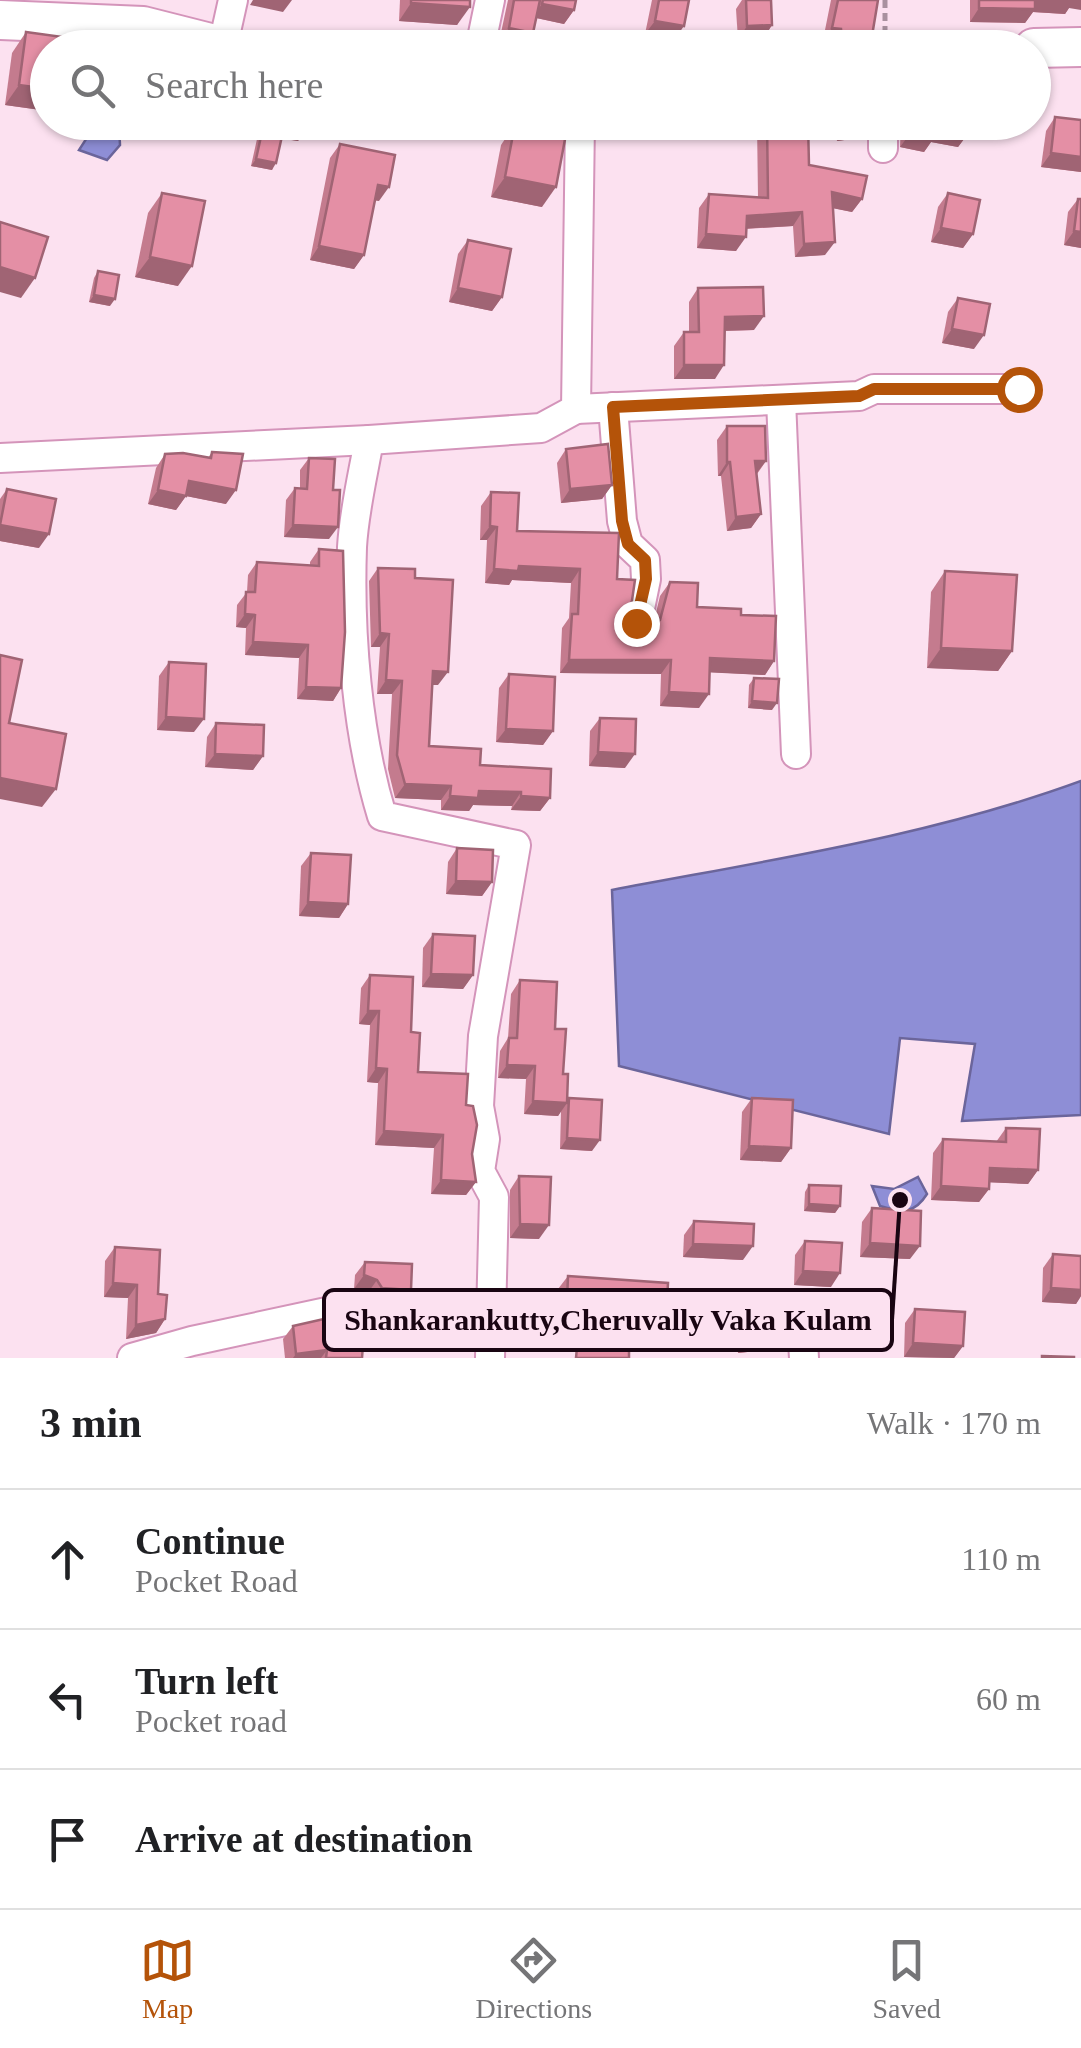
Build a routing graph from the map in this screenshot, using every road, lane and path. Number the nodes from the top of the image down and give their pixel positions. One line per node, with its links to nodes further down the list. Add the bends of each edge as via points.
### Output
1 (234, 0): 6 (street)
2 (490, 0): 7 (street)
3 (885, 0): 8 (path)
4 (12, 13): 5 (main road)
5 (160, 30)
6 (229, 30)
7 (484, 30)
8 (885, 30)
9 (1081, 46): 10 (main road)
10 (1051, 47)
11 (580, 140): 15 (street)
12 (1019, 389): 13 (street, via 874,389 859,396)
13 (781, 400): 14 (street); 19 (street)
14 (613, 407): 15 (street); 18 (street, via 622,521 628,544 645,560)
15 (576, 409): 16 (street, via 541,428)
16 (369, 440): 17 (street); 22 (street, via 352,544 353,646 382,816 516,845 482,1036 480,1171 494,1197)
17 (0, 458)
18 (636, 623)
19 (796, 754)
20 (355, 1306): 21 (street)
21 (132, 1358)
22 (490, 1358)

